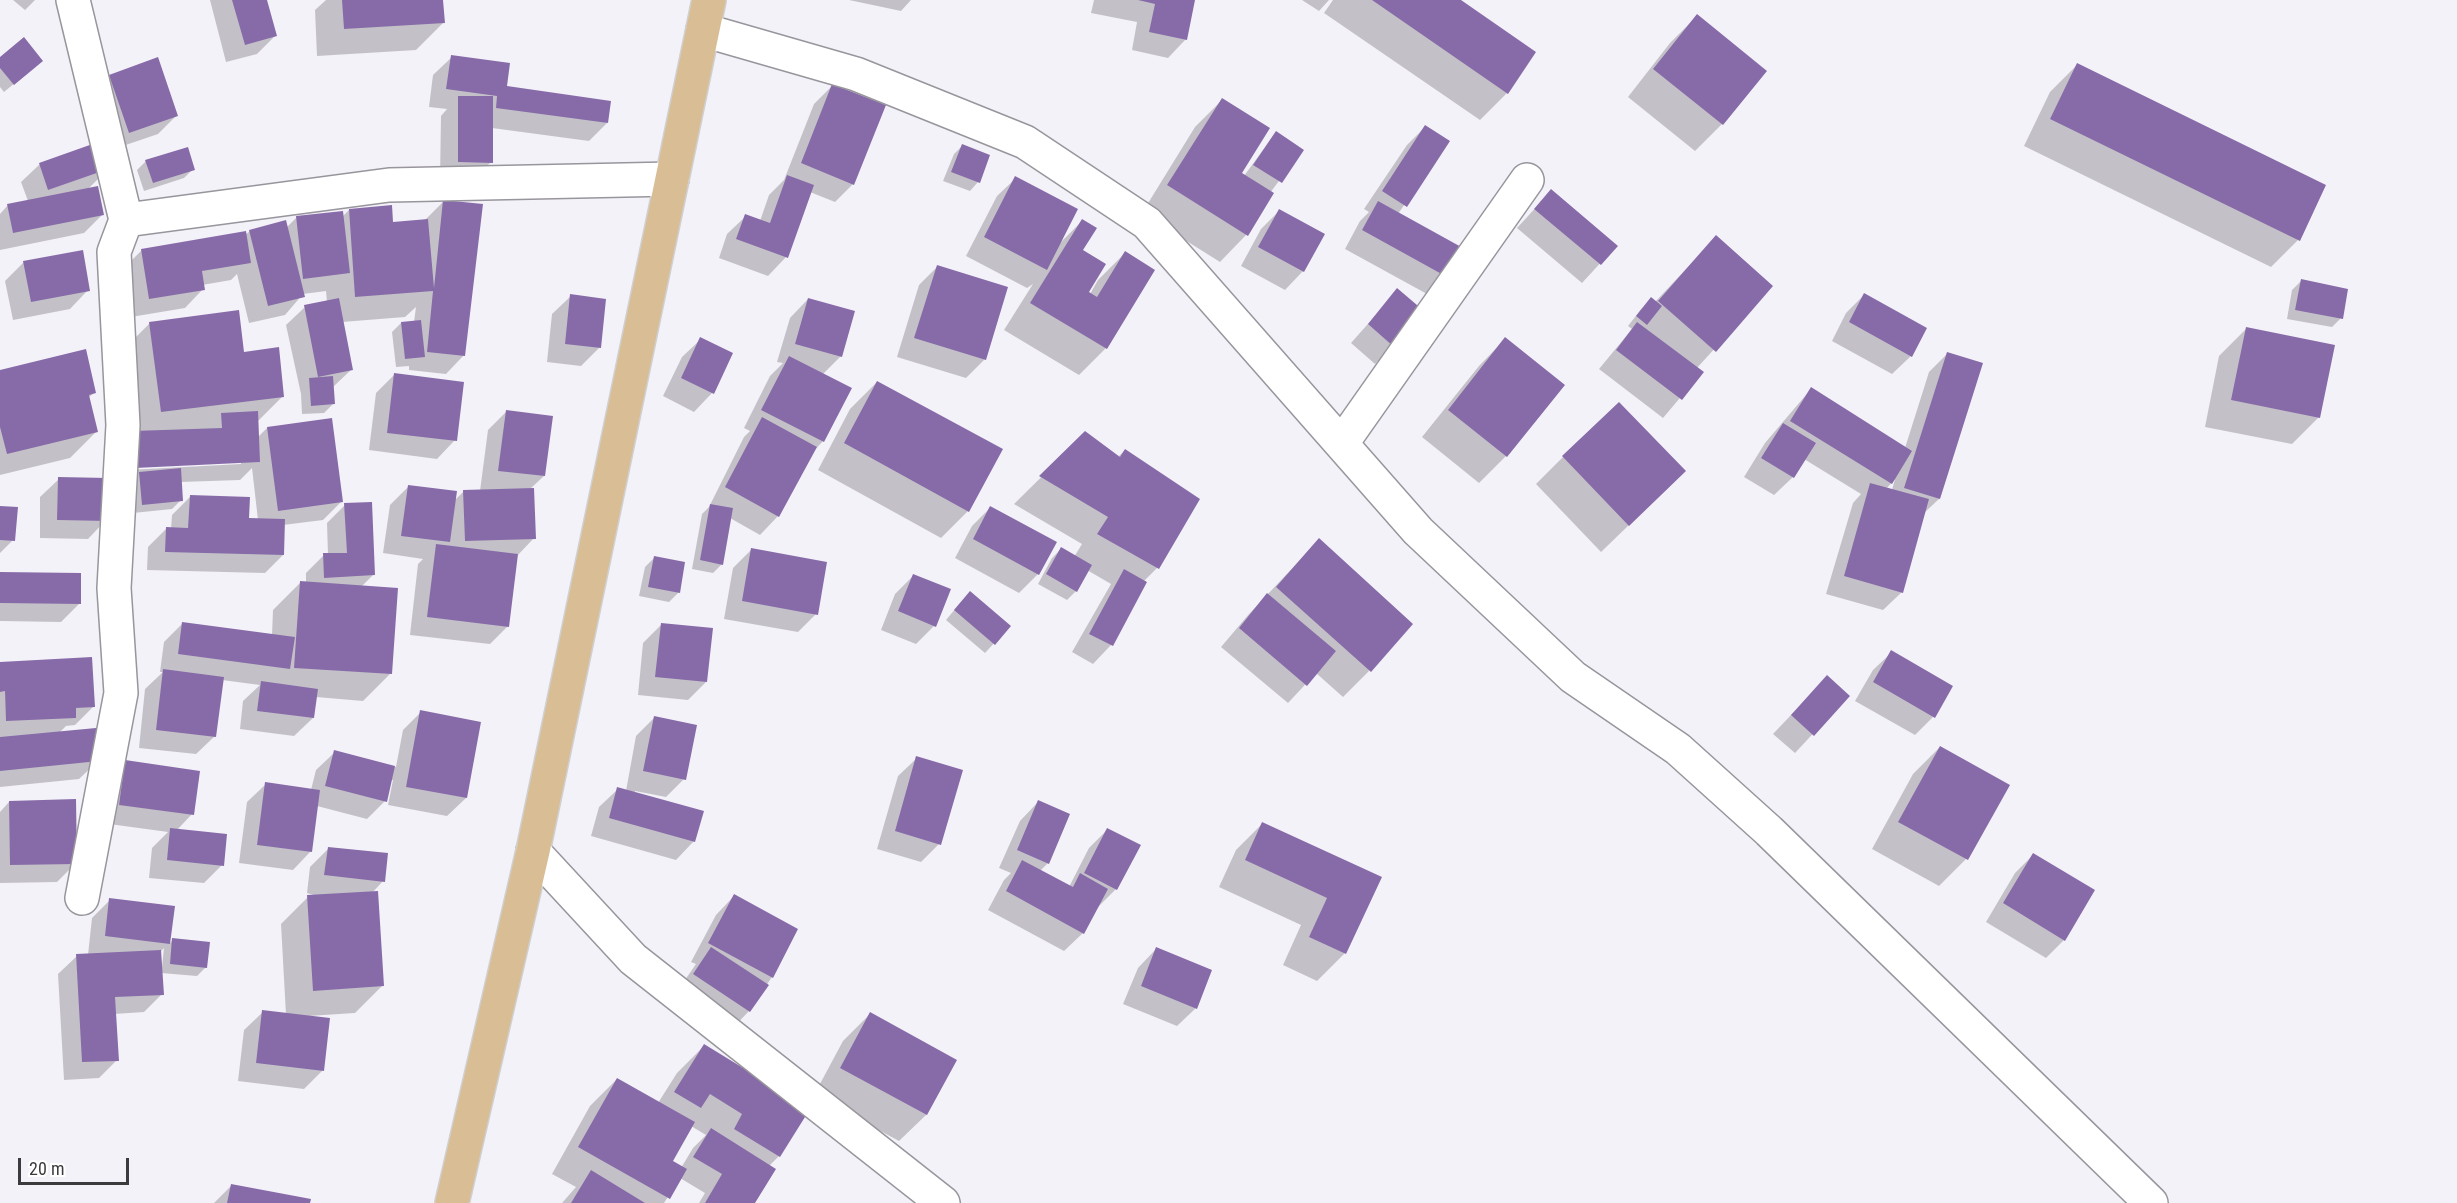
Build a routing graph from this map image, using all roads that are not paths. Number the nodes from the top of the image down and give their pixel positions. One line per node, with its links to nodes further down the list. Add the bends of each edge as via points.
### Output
1 (73, 0): 5 (street)
2 (706, 15): 3 (main road); 6 (street, via 1025,142 1147,223)
3 (672, 179): 5 (street, via 389,185); 7 (main road)
4 (1527, 180): 6 (street)
5 (126, 220): 8 (street, via 114,252 123,424 114,588 121,693)
6 (1342, 443): 11 (street, via 1418,531 1574,677 1678,748 1769,831)
7 (532, 851): 9 (main road); 10 (street, via 633,959)
8 (82, 898)
9 (452, 1203)
10 (943, 1203)
11 (2151, 1203)

